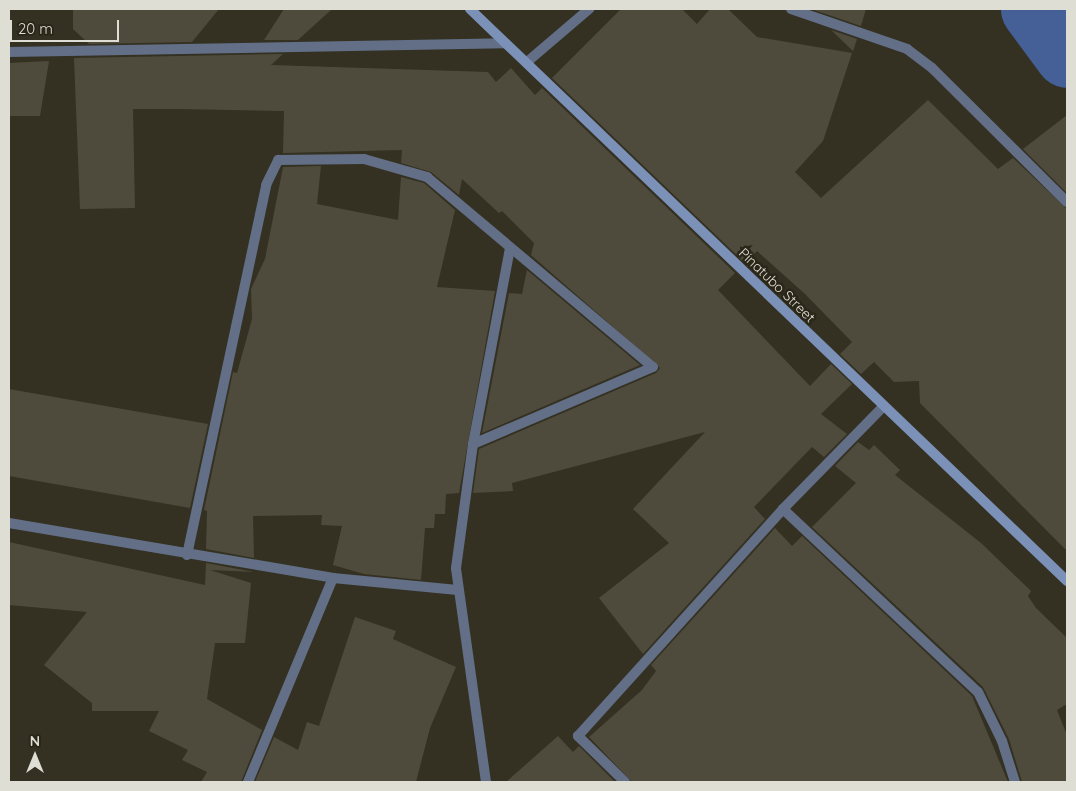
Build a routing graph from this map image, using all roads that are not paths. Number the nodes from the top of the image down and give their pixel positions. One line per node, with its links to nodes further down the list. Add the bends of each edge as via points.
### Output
1 (470, 9): 4 (street, Pinatubo Street)
2 (589, 9): 6 (street)
3 (791, 9): 7 (street, via 907,49 932,68)
4 (504, 43): 5 (street); 6 (street, Pinatubo Street)
5 (9, 52)
6 (528, 62): 9 (street, Pinatubo Street)
7 (1067, 202)
8 (510, 248): 10 (street); 10 (street, via 653,367); 13 (street, via 427,177 364,159 278,160 266,184)
9 (883, 407): 11 (street); 15 (street, Pinatubo Street)
10 (473, 444): 16 (street)
11 (783, 509): 19 (street, via 578,736); 20 (street, via 978,692 1002,741)
12 (9, 523): 13 (street)
13 (187, 555): 14 (street)
14 (333, 578): 16 (street); 17 (street)
15 (1067, 581)
16 (457, 590): 18 (street)
17 (248, 782)
18 (486, 782)
19 (625, 782)
20 (1015, 782)

